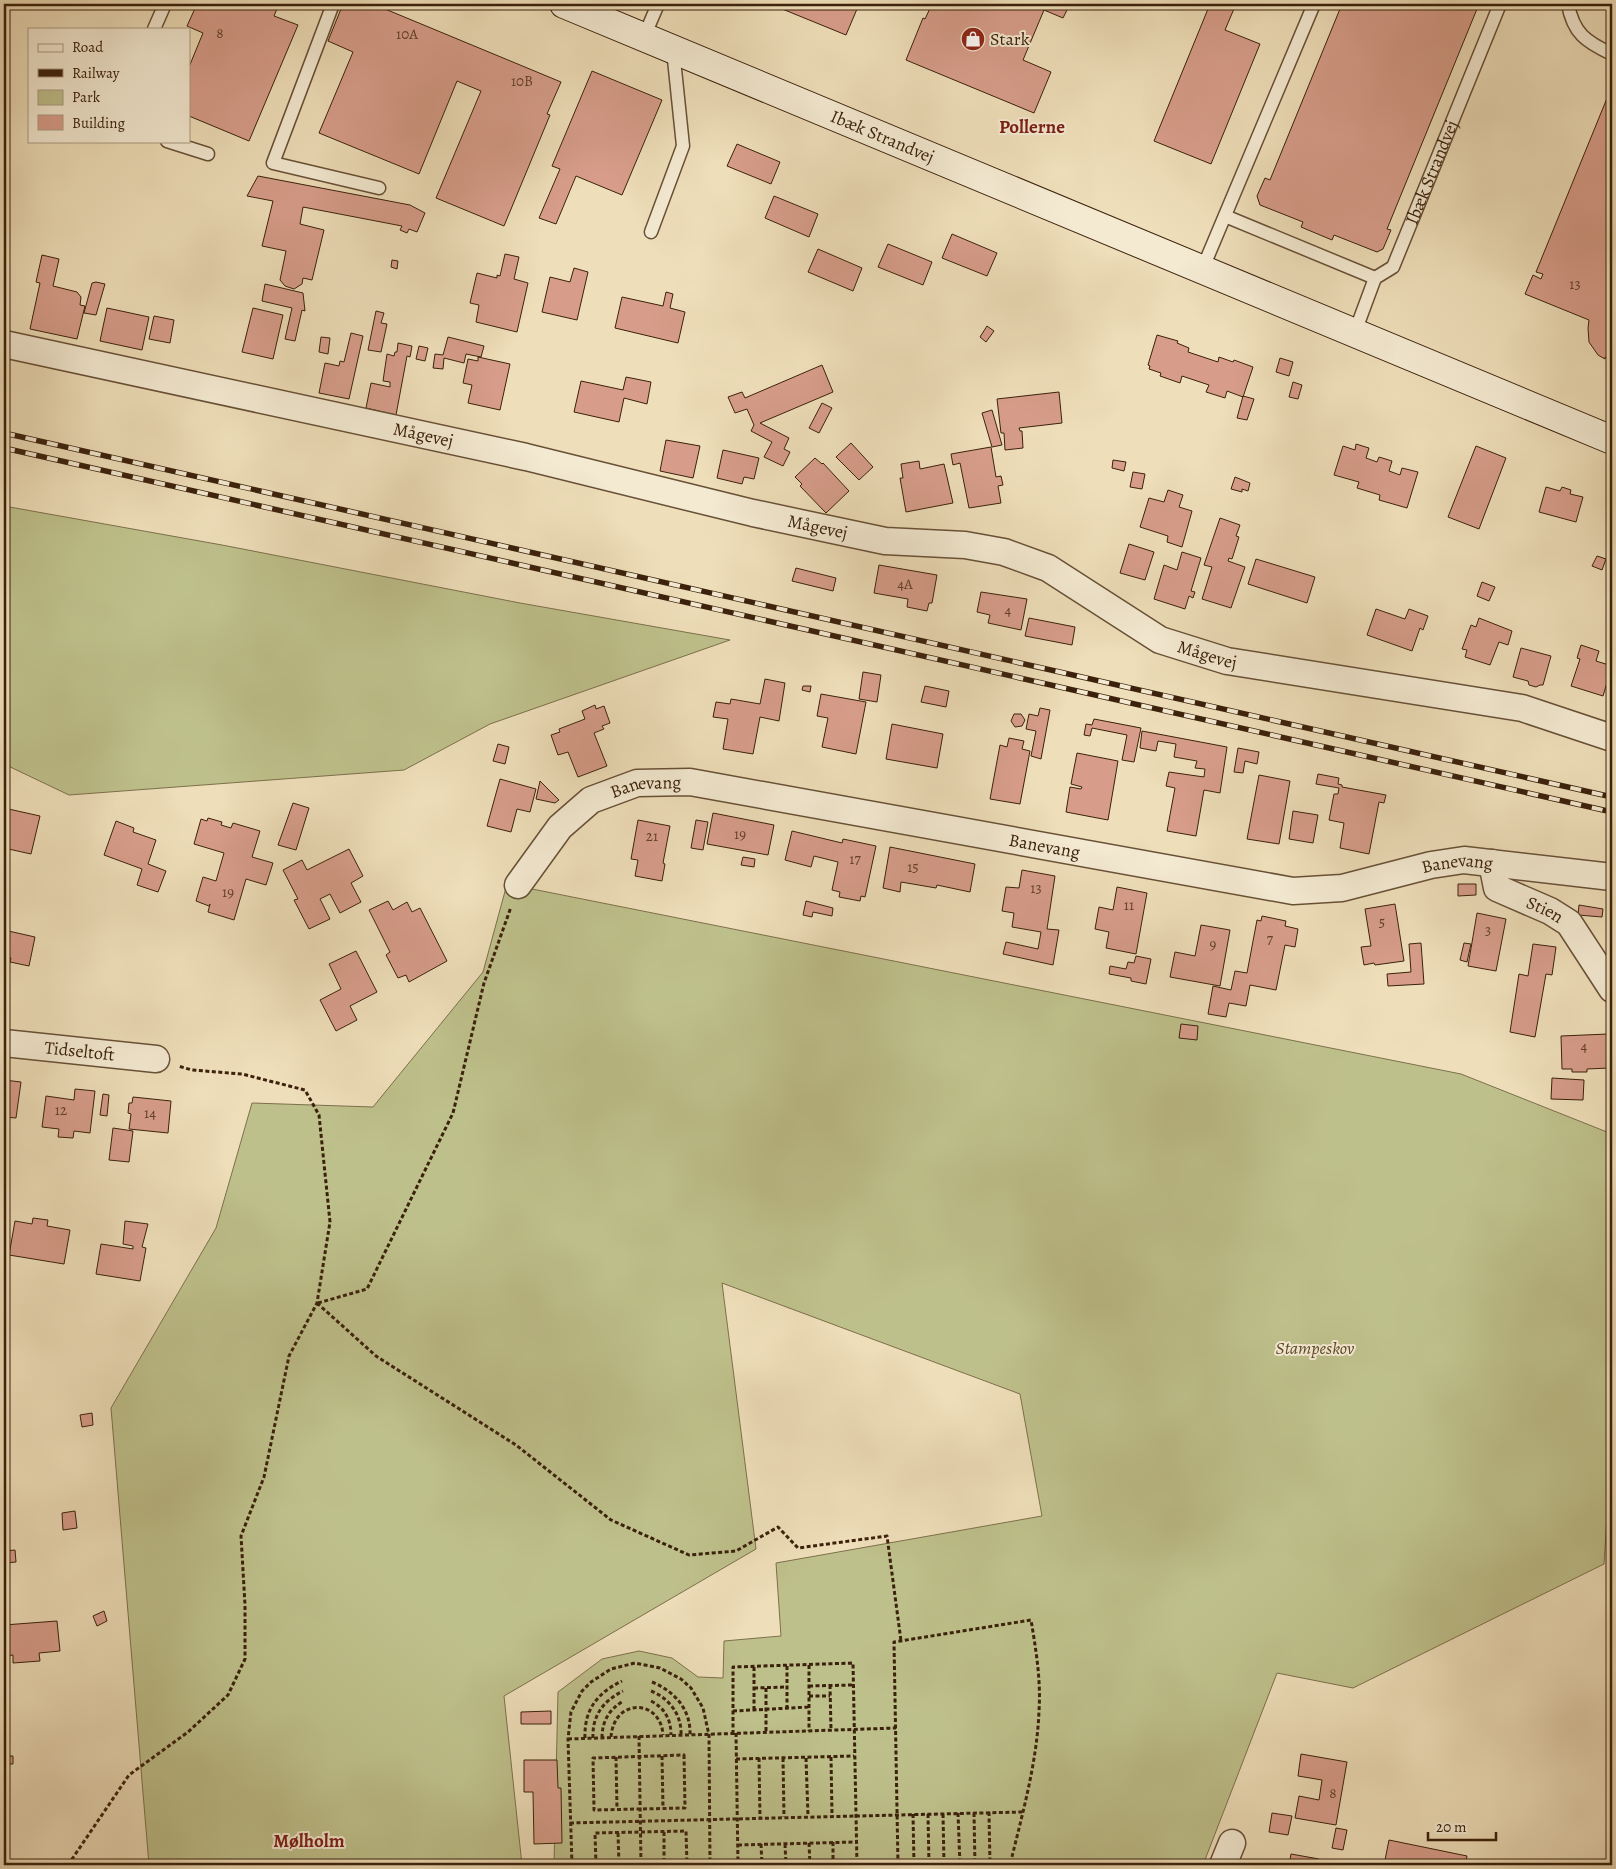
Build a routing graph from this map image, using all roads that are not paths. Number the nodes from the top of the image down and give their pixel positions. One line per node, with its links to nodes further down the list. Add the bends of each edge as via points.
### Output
1 (165, 4): 8 (lane)
2 (334, 4): 14 (lane, via 273,163)
3 (564, 4): 9 (street, Ibæk Strandvej)
4 (658, 4): 9 (lane)
5 (1314, 4): 15 (lane)
6 (1500, 4): 18 (lane, Ibæk Strandvej, via 1393,267)
7 (1568, 4): 11 (lane, via 1577,31 1587,41)
8 (154, 28)
9 (644, 38): 10 (street, Ibæk Strandvej)
10 (673, 50): 16 (lane, via 684,146); 17 (street, Ibæk Strandvej)
11 (1612, 54)
12 (170, 142): 13 (lane)
13 (208, 154)
14 (379, 188)
15 (1225, 216): 17 (lane); 18 (lane)
16 (651, 232)
17 (1202, 270): 19 (street, Ibæk Strandvej)
18 (1375, 278): 19 (lane)
19 (1355, 332): 21 (street, Ibæk Strandvej)
20 (4, 344): 22 (street, Mågevej, via 526,457 753,513 885,541 965,545 1004,552 1048,568 1160,640 1217,658 1522,708)
21 (1612, 440)
22 (1612, 738)
23 (1492, 863): 24 (street, Banevang); 25 (street, Banevang, via 1464,860 1431,865 1342,888 1294,891 690,782 637,783 591,800 560,827); 26 (street, Stien, via 1498,888 1569,922)
24 (1612, 877)
25 (518, 886)
26 (1612, 989)
27 (4, 1043): 28 (street, Tidseltoft)
28 (156, 1059)

